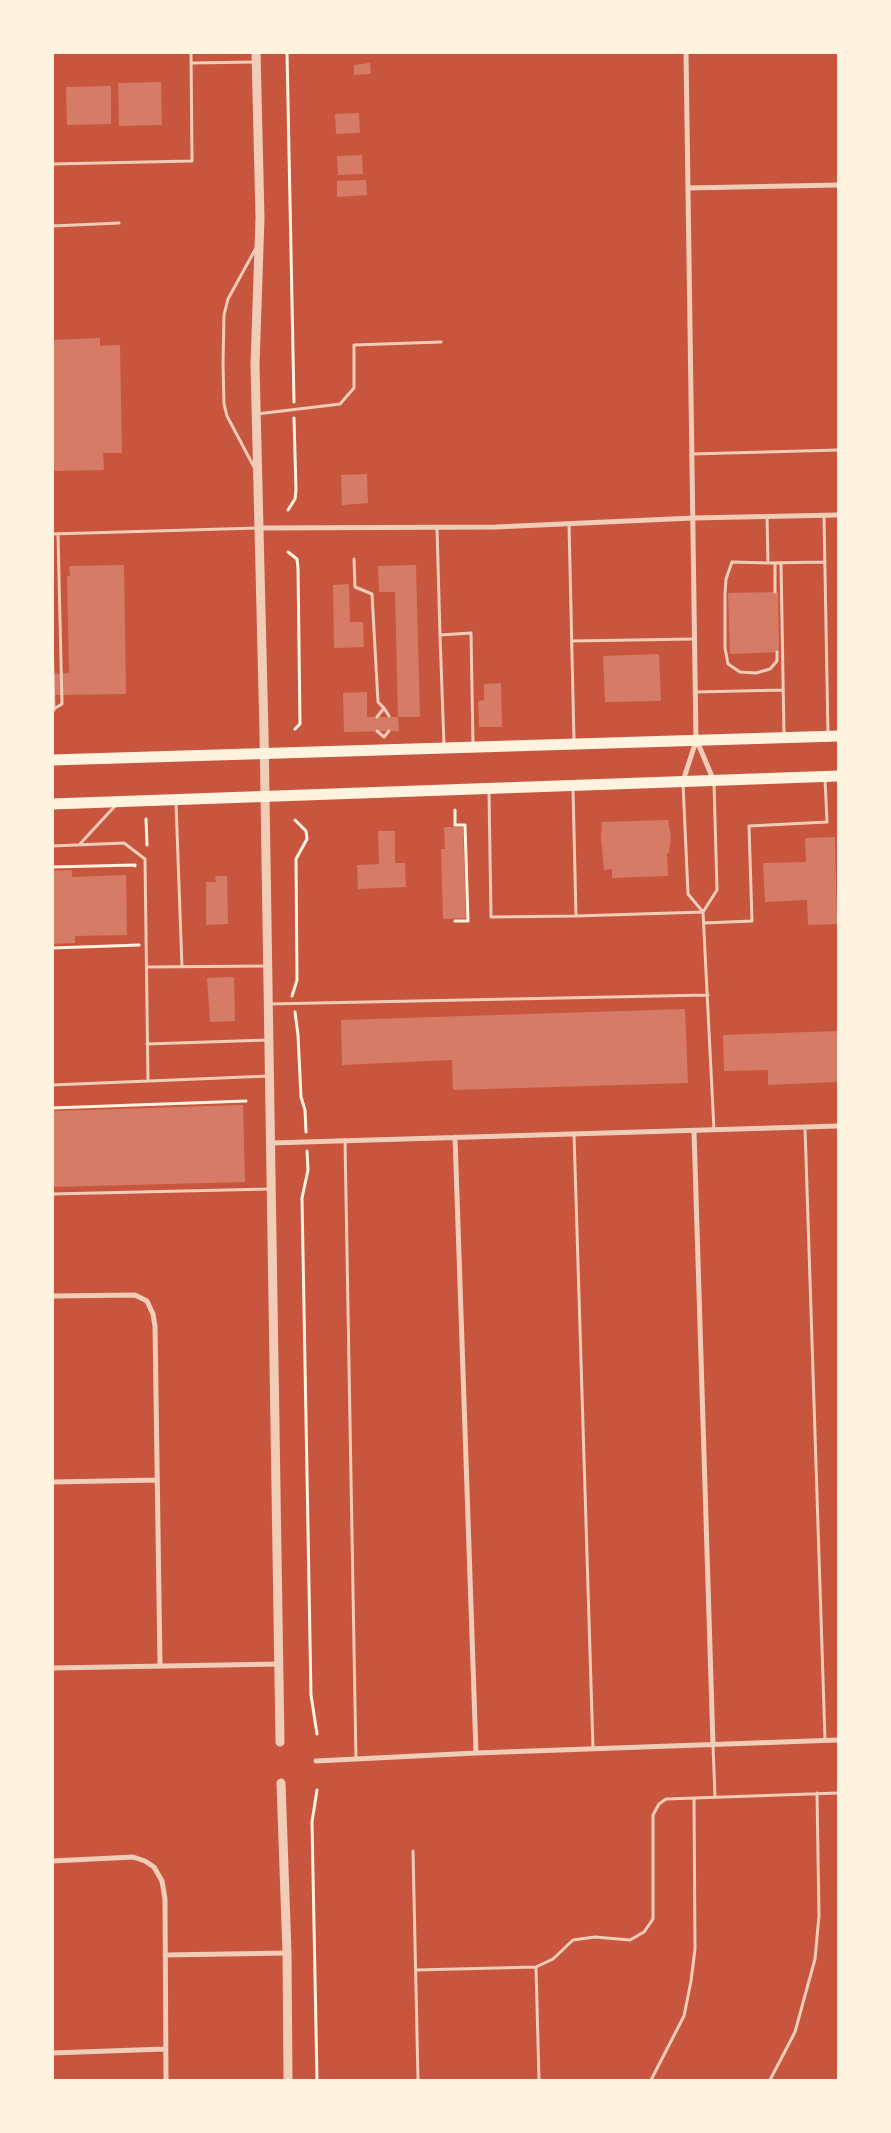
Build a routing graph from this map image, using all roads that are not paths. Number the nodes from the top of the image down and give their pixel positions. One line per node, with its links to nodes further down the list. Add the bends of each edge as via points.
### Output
1 (191, 52): 4 (lane)
2 (686, 52): 7 (street)
3 (256, 57): 4 (lane); 10 (street)
4 (191, 63): 5 (lane, via 192,161)
5 (52, 164)
6 (838, 186): 7 (street)
7 (688, 188): 14 (street)
8 (119, 223): 9 (lane)
9 (52, 226)
10 (259, 243): 12 (street, via 255,365); 15 (lane, via 228,299 222,363 227,416)
11 (442, 342): 12 (lane, via 354,346 354,388 340,404)
12 (257, 414): 15 (street)
13 (838, 450): 14 (lane)
14 (692, 454): 19 (street)
15 (258, 474): 21 (street)
16 (824, 515): 17 (street); 18 (street); 26 (lane)
17 (838, 515)
18 (767, 516): 19 (street); 27 (lane)
19 (693, 518): 20 (street); 33 (street)
20 (569, 524): 22 (street); 34 (lane)
21 (259, 528): 22 (street); 24 (lane); 52 (street)
22 (437, 528): 31 (lane)
23 (52, 534): 24 (lane)
24 (58, 534): 39 (lane, via 62,704)
25 (354, 559): 38 (lane, via 355,586 372,594 378,702)
26 (824, 562): 29 (lane); 45 (lane)
27 (768, 563): 28 (lane); 35 (lane, via 732,562 724,594 725,654 732,669 756,673 770,669 777,661)
28 (775, 563): 29 (lane); 30 (lane)
29 (781, 563): 36 (lane)
30 (775, 592)
31 (440, 635): 49 (lane); 50 (lane, via 470,632)
32 (52, 636): 39 (lane)
33 (695, 639): 34 (lane); 37 (street)
34 (572, 642): 48 (lane)
35 (777, 652)
36 (783, 690): 37 (lane); 46 (lane)
37 (696, 692): 47 (street)
38 (384, 708): 40 (lane); 41 (lane)
39 (53, 710)
40 (389, 716)
41 (377, 717)
42 (390, 731): 44 (lane)
43 (378, 732): 44 (lane)
44 (384, 736): 51 (lane)
45 (833, 736): 46 (main road)
46 (784, 738): 47 (main road)
47 (696, 741): 48 (main road); 56 (street); 57 (street)
48 (574, 744): 50 (main road)
49 (444, 748): 50 (main road); 51 (main road)
50 (473, 748)
51 (384, 750): 52 (main road)
52 (264, 754): 53 (main road); 60 (street)
53 (52, 760)
54 (838, 776): 55 (main road)
55 (825, 777): 56 (main road); 68 (lane, via 827,822 749,826 752,922)
56 (714, 780): 57 (main road); 66 (lane, via 717,890)
57 (683, 781): 58 (main road); 66 (lane, via 688,894)
58 (573, 786): 59 (main road); 67 (lane)
59 (489, 789): 60 (main road); 67 (lane, via 491,917)
60 (264, 797): 61 (main road); 69 (street)
61 (176, 800): 62 (main road); 71 (lane)
62 (119, 802): 63 (main road); 64 (lane)
63 (52, 804)
64 (78, 845): 65 (lane); 70 (lane, via 124,843 145,859)
65 (52, 846)
66 (703, 912): 67 (lane); 68 (lane)
67 (576, 916)
68 (704, 923): 72 (lane)
69 (267, 966): 71 (lane); 73 (street)
70 (147, 967): 71 (lane); 75 (lane)
71 (182, 967)
72 (708, 995): 73 (lane); 81 (lane)
73 (268, 1004): 74 (street)
74 (269, 1040): 75 (lane); 76 (street)
75 (147, 1044): 77 (lane)
76 (269, 1076): 77 (lane); 86 (street)
77 (148, 1081): 78 (lane)
78 (52, 1084)
79 (838, 1126): 80 (street)
80 (805, 1127): 81 (street); 96 (lane)
81 (714, 1130): 82 (street)
82 (694, 1131): 83 (street); 98 (street)
83 (574, 1134): 84 (street); 99 (lane)
84 (454, 1137): 85 (street); 100 (street)
85 (345, 1140): 86 (street); 101 (lane)
86 (271, 1143): 87 (street)
87 (271, 1189): 88 (lane); 92 (street)
88 (52, 1194)
89 (52, 1296): 90 (street, via 135,1295 146,1301 155,1326)
90 (156, 1480): 91 (street); 93 (street)
91 (52, 1482)
92 (279, 1664): 93 (street); 97 (street)
93 (160, 1665): 94 (street)
94 (52, 1668)
95 (838, 1740): 96 (street)
96 (825, 1741): 98 (street)
97 (280, 1742)
98 (713, 1744): 99 (street); 106 (lane)
99 (594, 1749): 100 (street)
100 (476, 1753): 101 (street)
101 (356, 1759): 102 (street)
102 (316, 1761)
103 (281, 1783): 110 (street)
104 (817, 1793): 105 (lane); 106 (lane); 121 (lane, via 819,1916 815,1959 795,2032)
105 (838, 1793)
106 (715, 1797): 107 (lane)
107 (694, 1798): 112 (lane, via 666,1799 653,1815 653,1919 644,1932 630,1940 595,1937 573,1940 553,1959); 120 (lane, via 695,1949 691,1981 684,2016)
108 (413, 1851): 113 (lane)
109 (52, 1861): 111 (street, via 133,1857 145,1860 162,1881)
110 (287, 1954): 111 (street); 117 (street)
111 (165, 1955): 114 (street)
112 (536, 1967): 113 (lane); 119 (lane)
113 (416, 1970): 118 (lane)
114 (166, 2050): 115 (street); 116 (street)
115 (52, 2053)
116 (166, 2080)
117 (288, 2080)
118 (418, 2080)
119 (539, 2080)
120 (651, 2080)
121 (770, 2080)

